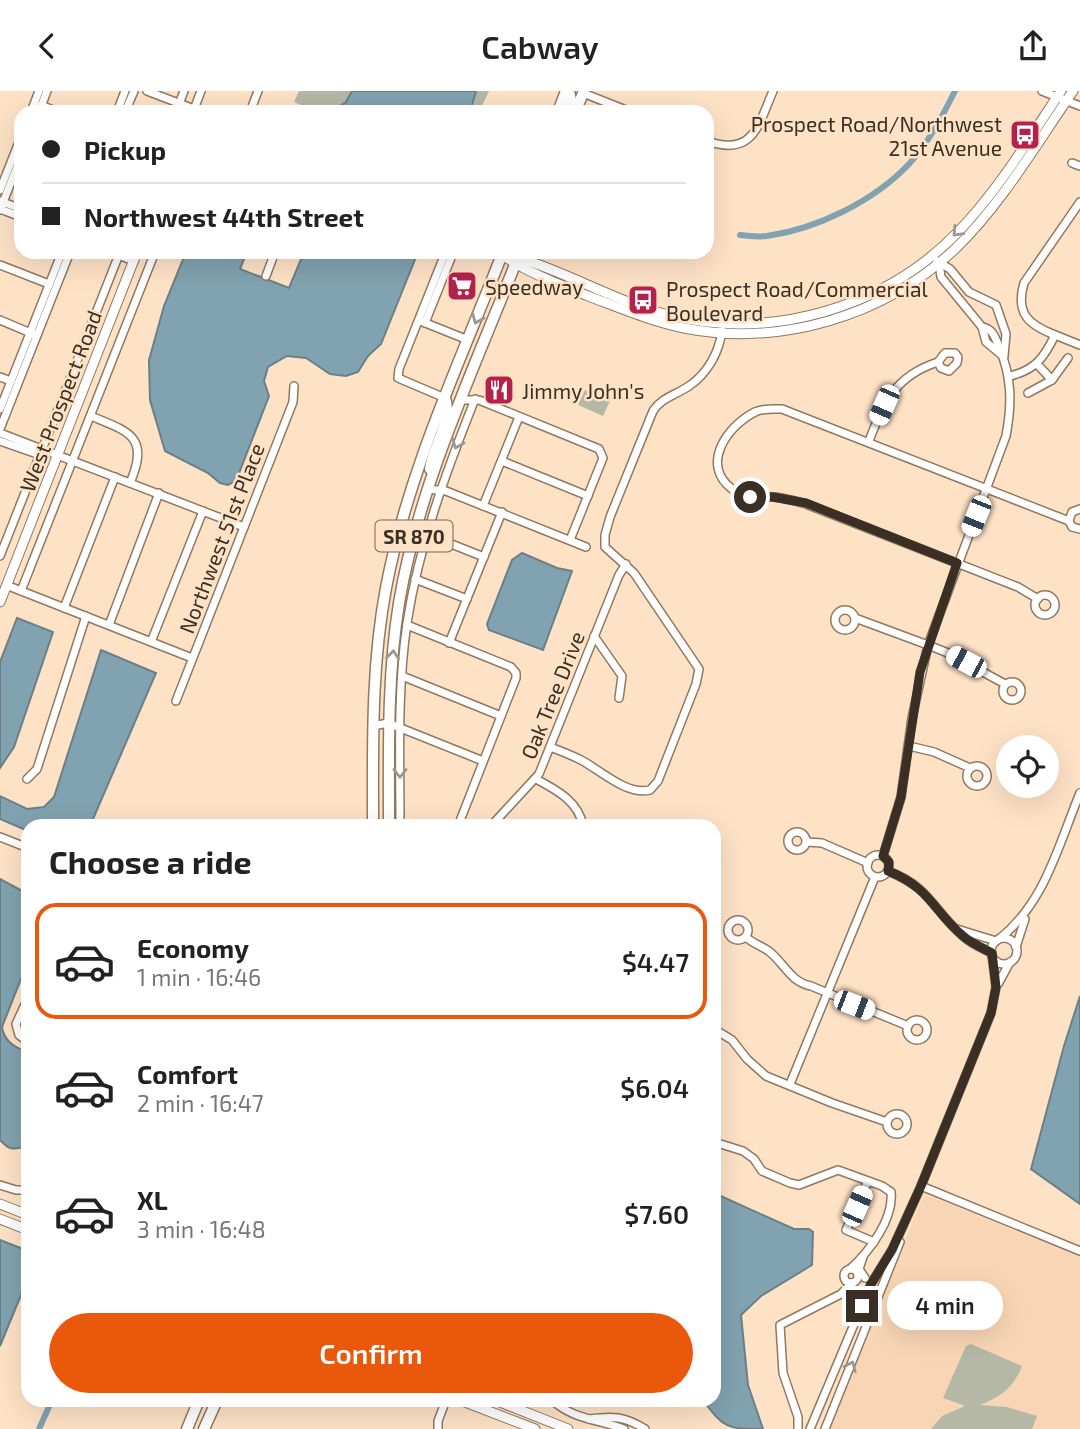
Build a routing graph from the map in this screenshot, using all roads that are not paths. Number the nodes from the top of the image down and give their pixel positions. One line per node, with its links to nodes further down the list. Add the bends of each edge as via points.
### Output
1 (147, 91): 7 (street)
2 (184, 91): 7 (street)
3 (773, 91): 11 (street, via 755,133 737,146)
4 (1042, 91): 6 (street)
5 (583, 92): 9 (street)
6 (1067, 95): 10 (street); 28 (main road, via 983,219)
7 (179, 103): 8 (street)
8 (182, 105)
9 (614, 105)
10 (1080, 106)
11 (714, 144)
12 (14, 155): 14 (street)
13 (14, 174): 16 (street)
14 (0, 190)
15 (1080, 202): 38 (street, via 1020,295 1031,324)
16 (1, 206)
17 (59, 259): 31 (street)
18 (67, 259): 37 (street)
19 (118, 259): 60 (street)
20 (132, 259): 61 (main road, West Prospect Road)
21 (152, 259): 55 (street)
22 (272, 259): 30 (street)
23 (443, 259): 34 (street)
24 (451, 259): 34 (street)
25 (497, 259): 39 (highway, SR 870, one-way to 39)
26 (518, 259): 53 (highway, SR 870)
27 (520, 259): 36 (main road, via 638,315 677,326)
28 (935, 260): 32 (street, via 950,269 969,292 996,305); 35 (street, via 941,277); 36 (main road, via 893,294 842,317 776,332)
29 (0, 265): 31 (street)
30 (266, 276)
31 (49, 284): 37 (street)
32 (999, 316): 35 (street); 41 (street, via 1007,340)
33 (0, 320): 37 (street)
34 (422, 322): 39 (street); 51 (street, via 398,378)
35 (982, 327): 41 (street, via 992,331)
36 (723, 328): 84 (street, via 707,368 653,411 612,510 605,547)
37 (34, 334): 48 (street); 57 (street)
38 (1055, 335): 40 (street); 44 (street)
39 (468, 340): 51 (highway, SR 870)
40 (1080, 345)
41 (1003, 356): 45 (street)
42 (1068, 358): 47 (street)
43 (938, 362): 59 (street, via 912,373 898,386 884,405)
44 (1037, 364): 45 (street); 47 (street)
45 (1010, 376): 66 (street, via 1011,412)
46 (0, 377): 48 (street)
47 (1052, 380): 50 (street)
48 (11, 381): 54 (street)
49 (294, 386): 76 (street, Northwest 51st Place, via 293,402)
50 (1028, 393)
51 (445, 398): 67 (highway, via 448,412 431,459); 107 (highway, SR 870, via 393,556 378,642)
52 (475, 399): 53 (street); 56 (street); 68 (street, one-way to 68)
53 (462, 400): 67 (highway, SR 870)
54 (0, 409)
55 (91, 416): 62 (street); 65 (street, via 127,431 136,440 138,459)
56 (519, 417): 63 (street); 70 (street, via 600,449 603,458)
57 (0, 431): 60 (street)
58 (0, 441): 60 (street)
59 (869, 441): 66 (street); 83 (street, via 793,412 767,409 734,427 722,442 718,469 724,482 740,495 806,503)
60 (41, 453): 61 (street); 81 (street)
61 (57, 455): 62 (street); 86 (main road, West Prospect Road)
62 (73, 461): 64 (street); 87 (street)
63 (502, 461): 70 (street); 71 (street)
64 (115, 477): 65 (street); 91 (street)
65 (130, 483): 69 (street)
66 (987, 488): 75 (street); 83 (street)
67 (428, 489): 68 (street); 106 (highway, SR 870, one-way to 67, via 399,603)
68 (440, 489): 71 (street); 78 (street)
69 (159, 493): 73 (street); 94 (street)
70 (588, 496): 79 (street)
71 (483, 506): 74 (street)
72 (1080, 509): 75 (street, via 1072,512)
73 (203, 511): 76 (street); 97 (street)
74 (502, 512): 79 (street); 82 (street)
75 (1069, 521): 77 (street)
76 (244, 527): 100 (street, Northwest 51st Place)
77 (1080, 529)
78 (426, 534): 82 (street); 85 (street)
79 (570, 540): 80 (street)
80 (586, 547)
81 (0, 556)
82 (484, 557): 89 (street)
83 (957, 563): 88 (street); 99 (street)
84 (626, 564): 96 (street, Oak Tree Drive); 110 (street, via 699,669 658,781 650,790 639,790 610,780 583,761)
85 (415, 579): 89 (street); 95 (street)
86 (6, 585): 87 (street); 90 (main road, West Prospect Road)
87 (21, 591): 91 (street)
88 (1038, 599)
89 (467, 600): 98 (street)
90 (0, 601)
91 (64, 608): 92 (street)
92 (86, 616): 94 (street); 113 (street, via 37,769)
93 (855, 618): 99 (street)
94 (109, 625): 97 (street)
95 (407, 625): 98 (street); 101 (street)
96 (594, 636): 103 (street, via 622,675); 110 (street, Oak Tree Drive)
97 (151, 642): 100 (street)
98 (449, 643): 105 (street, via 516,673)
99 (928, 645): 102 (street); 109 (street)
100 (192, 658): 104 (street, Northwest 51st Place)
101 (402, 676): 105 (street); 108 (street)
102 (1005, 684)
103 (619, 698)
104 (176, 701)
105 (501, 716): 111 (street)
106 (388, 723): 107 (street); 108 (street); 117 (highway, SR 870)
107 (373, 726): 116 (highway, SR 870)
108 (400, 728): 111 (street); 118 (street, one-way to 118)
109 (908, 746): 112 (street); 125 (street, via 901,797)
110 (550, 747): 114 (street, Oak Tree Drive)
111 (483, 761): 119 (street)
112 (970, 768)
113 (27, 779)
114 (537, 779): 120 (street, Oak Tree Drive); 121 (street, via 563,795)
115 (1080, 793): 129 (street, via 1039,895)
116 (373, 819)
117 (388, 819)
118 (400, 819)
119 (461, 819)
120 (496, 819)
121 (582, 819)
122 (0, 837): 124 (street)
123 (807, 842): 126 (street, via 822,843)
124 (21, 845)
125 (883, 856): 126 (street, via 872,857); 127 (street, via 889,862)
126 (868, 863): 128 (street, via 869,873)
127 (888, 871): 128 (street); 131 (street, via 914,883 957,929)
128 (875, 877): 137 (street)
129 (1027, 912): 132 (street); 133 (street)
130 (746, 937): 137 (street, via 772,954 802,984)
131 (974, 939): 132 (street); 134 (street)
132 (997, 940): 133 (street, via 1009,939); 134 (street)
133 (1016, 947): 135 (street, via 1017,954)
134 (992, 954): 135 (street, via 1001,963); 136 (street)
135 (1010, 962): 136 (street)
136 (996, 987): 147 (street, via 991,1013)
137 (827, 993): 139 (street); 142 (street)
138 (21, 1013): 141 (street, via 16,1024)
139 (908, 1026)
140 (721, 1033): 142 (street, via 766,1076)
141 (21, 1037)
142 (790, 1084): 143 (street)
143 (887, 1122)
144 (721, 1144): 145 (street, via 743,1151 762,1171 790,1183 799,1185 838,1170)
145 (867, 1181): 153 (street, via 891,1192 892,1201); 153 (street, via 846,1230)
146 (0, 1185): 148 (street)
147 (921, 1186): 154 (street); 155 (street, via 892,1250); 157 (street)
148 (21, 1190)
149 (0, 1204): 150 (main road)
150 (21, 1212)
151 (0, 1219): 152 (main road)
152 (21, 1227)
153 (874, 1242): 155 (street, via 863,1256)
154 (1080, 1251)
155 (860, 1274): 156 (street); 156 (street, via 861,1286); 156 (street, via 845,1273); 157 (street); 173 (street)
156 (850, 1282): 172 (street, via 841,1294 780,1325 783,1373 798,1417)
157 (883, 1289): 174 (street, one-way to 157)
158 (196, 1407): 165 (highway)
159 (213, 1407): 166 (highway)
160 (443, 1407): 167 (street)
161 (478, 1407): 168 (main road)
162 (522, 1407): 169 (main road)
163 (560, 1407): 164 (street)
164 (587, 1420): 170 (street); 171 (street, via 612,1416)
165 (187, 1429)
166 (204, 1429)
167 (438, 1429)
168 (535, 1429)
169 (568, 1429)
170 (624, 1429)
171 (645, 1429)
172 (797, 1429)
173 (810, 1429)
174 (825, 1429)

